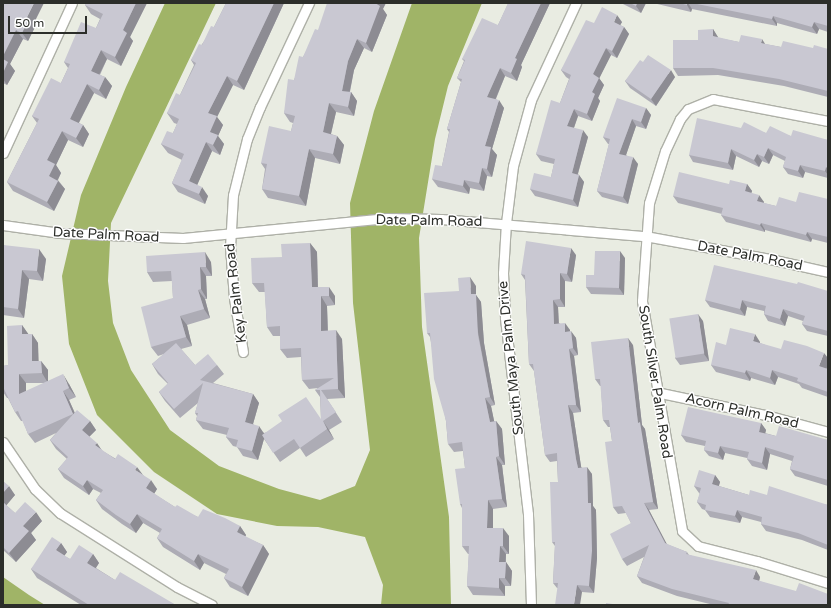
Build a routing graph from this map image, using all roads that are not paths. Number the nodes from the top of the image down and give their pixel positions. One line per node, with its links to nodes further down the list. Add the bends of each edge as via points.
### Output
1 (72, 3): 5 (street)
2 (309, 3): 8 (street, Key Palm Road, via 247,139 233,195)
3 (576, 3): 6 (street, South Maya Palm Drive, via 531,100 512,166)
4 (828, 121): 9 (street, South Silver Palm Road, via 713,99 688,109 673,130 658,171 649,203)
5 (3, 153)
6 (506, 223): 8 (street, Date Palm Road, via 387,218); 9 (street, Date Palm Road); 17 (street, South Maya Palm Drive, via 503,273 505,317 528,514)
7 (3, 225): 8 (street, Date Palm Road, via 60,234 126,237 183,238)
8 (230, 234): 11 (street, Key Palm Road, via 234,298)
9 (645, 236): 10 (street, Date Palm Road); 12 (street, South Silver Palm Road, via 642,301)
10 (828, 272)
11 (243, 352)
12 (656, 392): 13 (street, Acorn Palm Road, via 770,416); 15 (street, South Silver Palm Road, via 682,531 698,546)
13 (828, 432)
14 (3, 442): 16 (street, via 35,489 60,513 177,587)
15 (828, 583)
16 (212, 605)
17 (531, 605)

